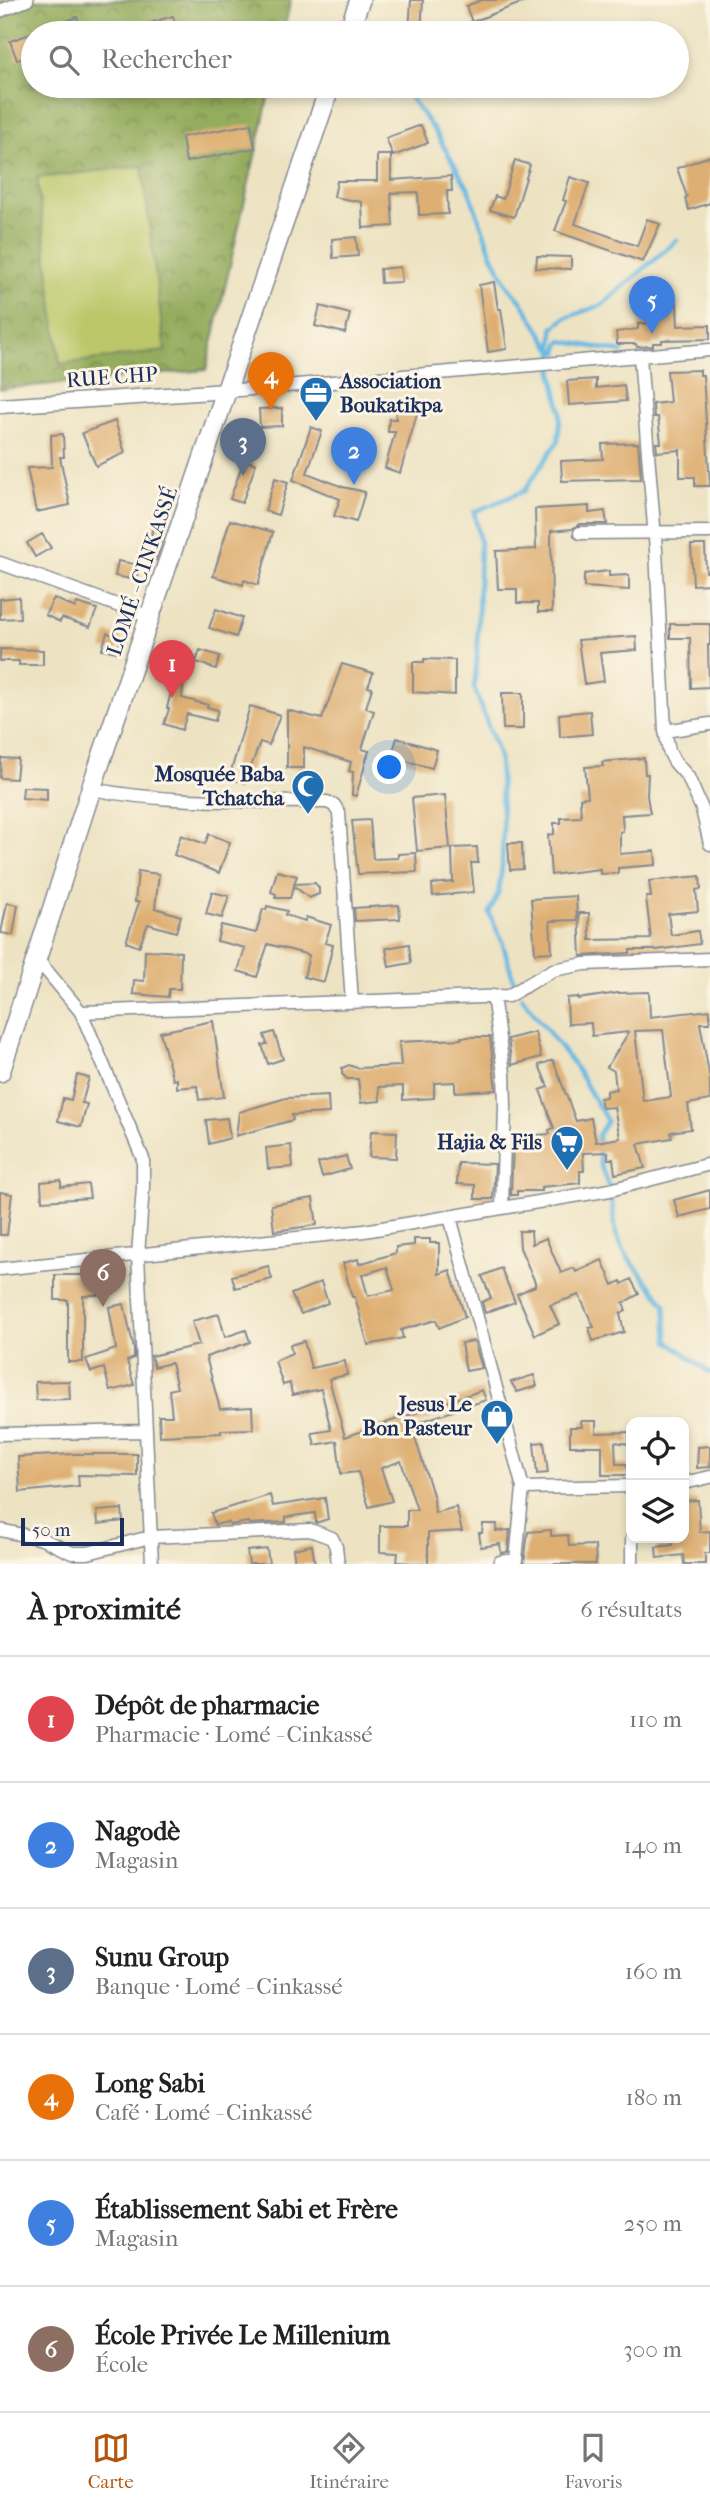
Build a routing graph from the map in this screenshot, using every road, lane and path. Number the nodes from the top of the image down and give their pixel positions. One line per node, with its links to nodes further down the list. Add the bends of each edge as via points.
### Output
1 (27, 0): 3 (street)
2 (360, 0): 4 (highway)
3 (0, 10)
4 (352, 21)
5 (326, 98): 8 (highway, LOMÉ - CINKASSÉ)
6 (710, 350): 7 (street)
7 (640, 357): 8 (street); 10 (street)
8 (227, 391): 9 (street, RUE CHP); 14 (highway, LOMÉ - CINKASSÉ)
9 (0, 406)
10 (655, 532): 11 (street); 12 (street); 16 (street)
11 (710, 532)
12 (580, 533)
13 (0, 563): 14 (street)
14 (150, 617): 17 (highway, LOMÉ - CINKASSÉ)
15 (710, 723): 16 (street)
16 (665, 731): 18 (street, via 669,751 688,777 702,809)
17 (91, 789): 19 (highway, LOMÉ - CINKASSÉ); 22 (street, via 181,801 334,805 339,813)
18 (710, 844)
19 (37, 959): 23 (street); 24 (highway, LOMÉ - CINKASSÉ)
20 (710, 959): 21 (street, via 586,964 554,970 508,996)
21 (493, 996): 22 (street); 26 (street, via 504,1073)
22 (352, 1002): 23 (street)
23 (81, 1012): 28 (street, via 143,1159)
24 (0, 1072)
25 (710, 1164): 26 (street, via 610,1190)
26 (502, 1207): 27 (street)
27 (450, 1217): 28 (street); 35 (street)
28 (138, 1255): 29 (street); 30 (street)
29 (0, 1269)
30 (145, 1431): 31 (street); 37 (street)
31 (0, 1434)
32 (710, 1478): 33 (street)
33 (689, 1482)
34 (626, 1487): 35 (street)
35 (523, 1488): 41 (street, via 516,1560)
36 (0, 1530): 37 (street, via 42,1539 72,1553)
37 (150, 1537): 39 (street); 40 (street, via 310,1530 332,1538)
38 (632, 1543): 42 (street)
39 (152, 1564)
40 (338, 1564)
41 (499, 1564)
42 (632, 1564)

